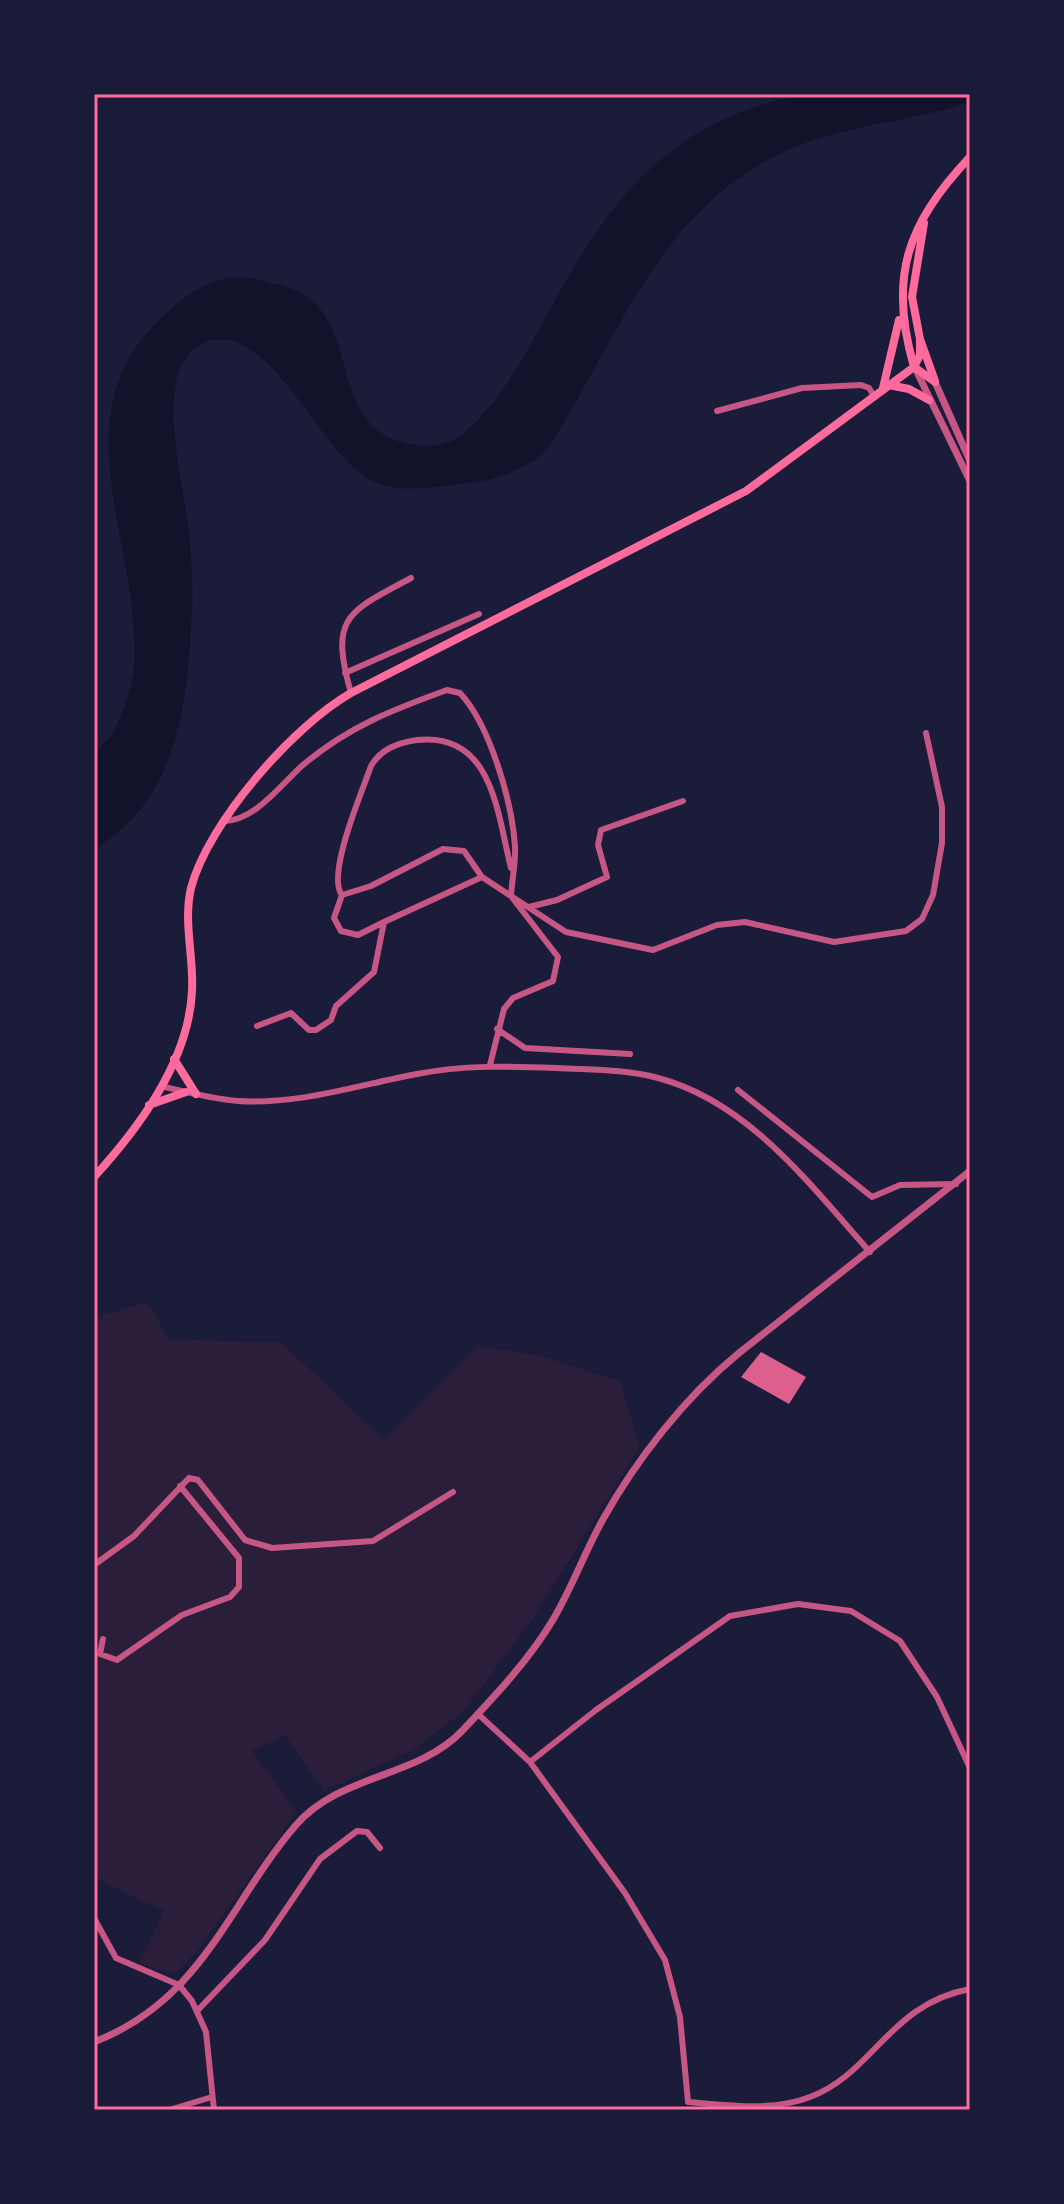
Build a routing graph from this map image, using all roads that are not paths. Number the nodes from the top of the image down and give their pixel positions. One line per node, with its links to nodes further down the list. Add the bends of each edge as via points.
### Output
1 (970, 157): 2 (main road)
2 (924, 220): 3 (main road, via 910,242); 4 (main road, via 912,297)
3 (900, 300): 5 (main road); 7 (main road)
4 (920, 339): 5 (main road); 6 (main road)
5 (914, 367): 6 (main road); 7 (main road); 9 (street)
6 (935, 382): 11 (street)
7 (886, 387): 8 (main road); 9 (main road, via 909,389)
8 (874, 396): 10 (street, via 861,385 802,388); 16 (main road, via 746,491)
9 (929, 400): 12 (street)
10 (717, 411)
11 (970, 461)
12 (970, 481)
13 (411, 578): 15 (street, via 352,611 342,638)
14 (479, 614): 15 (street)
15 (345, 673): 16 (street)
16 (351, 693): 19 (main road, via 298,732)
17 (926, 733): 24 (street, via 942,807 942,843 933,895 922,919 906,931 834,942 745,922 717,925 653,950 566,932)
18 (683, 801): 24 (street, via 601,830 598,845 607,877)
19 (225, 821): 20 (street, via 245,817 358,725 452,690 466,700 486,734 510,814); 29 (main road, via 190,891 191,1003)
20 (512, 871): 22 (street, via 479,764 458,744 409,741 385,749 371,766 338,865); 23 (street)
21 (482, 877): 22 (street, via 464,851 443,849); 23 (street); 25 (street)
22 (342, 895): 25 (street, via 334,918 341,931 358,935)
23 (511, 896): 24 (street); 27 (street, via 554,950 558,970 544,987 513,998)
24 (529, 907)
25 (384, 922): 26 (street, via 374,972 336,1006 331,1020 312,1031 296,1014 286,1013)
26 (257, 1026)
27 (497, 1029): 28 (street, via 525,1048); 30 (street)
28 (630, 1054)
29 (174, 1059): 31 (main road); 34 (main road)
30 (490, 1065): 34 (street, via 290,1100 236,1101); 39 (street, via 632,1073 703,1095 783,1155)
31 (161, 1086): 33 (street); 35 (main road)
32 (738, 1090): 38 (street, via 872,1197 900,1185)
33 (186, 1092): 34 (street); 35 (main road)
34 (196, 1094)
35 (149, 1105): 37 (main road)
36 (970, 1171): 38 (street)
37 (94, 1177)
38 (956, 1184): 39 (street)
39 (870, 1252): 44 (street, via 724,1366 653,1445 601,1524 553,1619)
40 (180, 1486): 41 (street, via 195,1478 245,1540 272,1548 373,1541); 42 (street, via 134,1536); 43 (street, via 239,1558 239,1587 230,1597 182,1615 117,1660 100,1654)
41 (453, 1492)
42 (94, 1565)
43 (103, 1639)
44 (478, 1714): 45 (street); 49 (street, via 435,1754 357,1785 306,1814 216,1942)
45 (530, 1762): 46 (street, via 730,1616 798,1604 851,1611 900,1641 937,1697); 50 (street, via 625,1893 665,1960 680,2017 688,2102 759,2105 812,2097 924,2004)
46 (970, 1768)
47 (380, 1848): 51 (street, via 363,1831 338,1842 320,1859 265,1940)
48 (94, 1918): 49 (street, via 116,1958)
49 (179, 1985): 51 (street); 52 (street, via 150,2011)
50 (970, 1989)
51 (198, 2010): 53 (street, via 209,2047)
52 (94, 2042)
53 (212, 2097): 54 (street); 55 (street)
54 (169, 2110)
55 (214, 2110)

